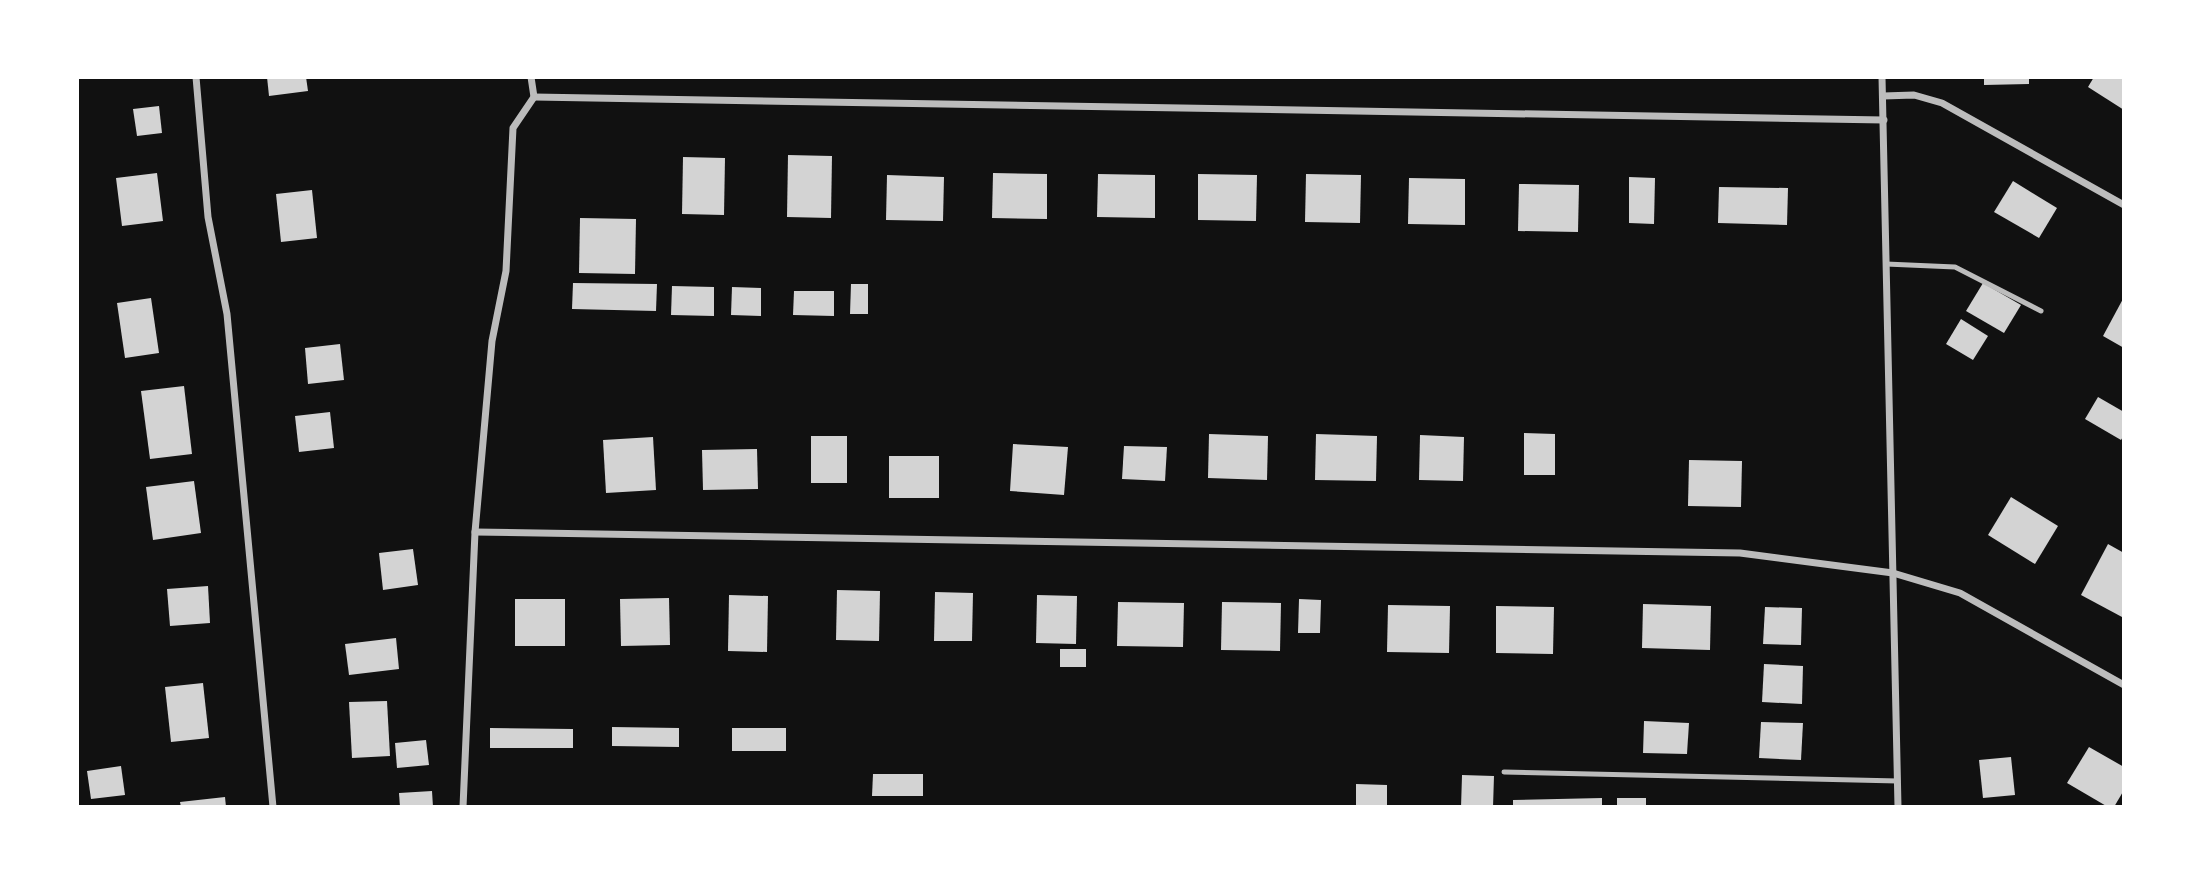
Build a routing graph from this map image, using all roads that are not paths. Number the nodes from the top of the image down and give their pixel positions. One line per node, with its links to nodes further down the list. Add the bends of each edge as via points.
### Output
1 (196, 77): 15 (street, via 208,217 227,314)
2 (531, 77): 5 (street)
3 (1882, 77): 4 (street)
4 (1883, 96): 6 (street); 7 (street, via 1914,95 1942,103)
5 (534, 97): 6 (street); 10 (street, via 513,128 506,271 492,341)
6 (1884, 120): 8 (street)
7 (2124, 205)
8 (1886, 264): 9 (lane, via 1955,267); 11 (street)
9 (2041, 312)
10 (475, 532): 11 (street, via 1740,553); 16 (street)
11 (1892, 573): 12 (street, via 1960,593); 14 (street)
12 (2124, 685)
13 (1504, 772): 14 (lane)
14 (1898, 781): 17 (street)
15 (273, 807)
16 (463, 807)
17 (1898, 807)

